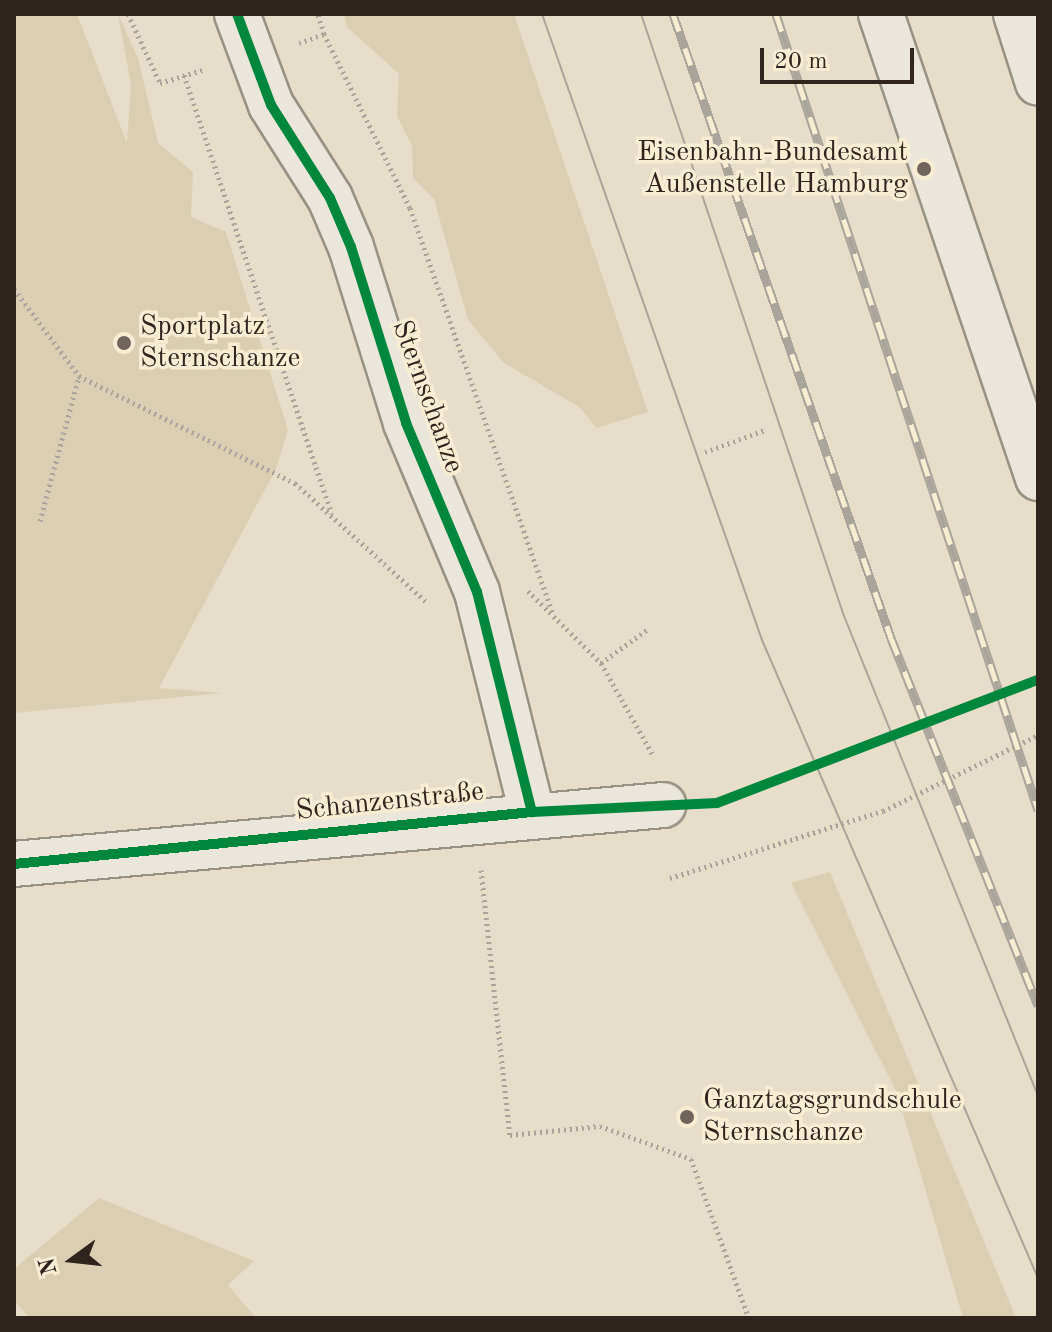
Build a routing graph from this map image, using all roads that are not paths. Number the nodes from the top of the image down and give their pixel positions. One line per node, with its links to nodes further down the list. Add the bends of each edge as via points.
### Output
1 (237, 14): 7 (street, Sternschanze, via 271,105 330,198 351,247 406,423 477,592)
2 (881, 14): 5 (street)
3 (1016, 14): 4 (street)
4 (1038, 83)
5 (1038, 478)
6 (663, 805): 7 (street, Schanzenstraße)
7 (532, 812): 8 (street, Schanzenstraße)
8 (14, 864)

